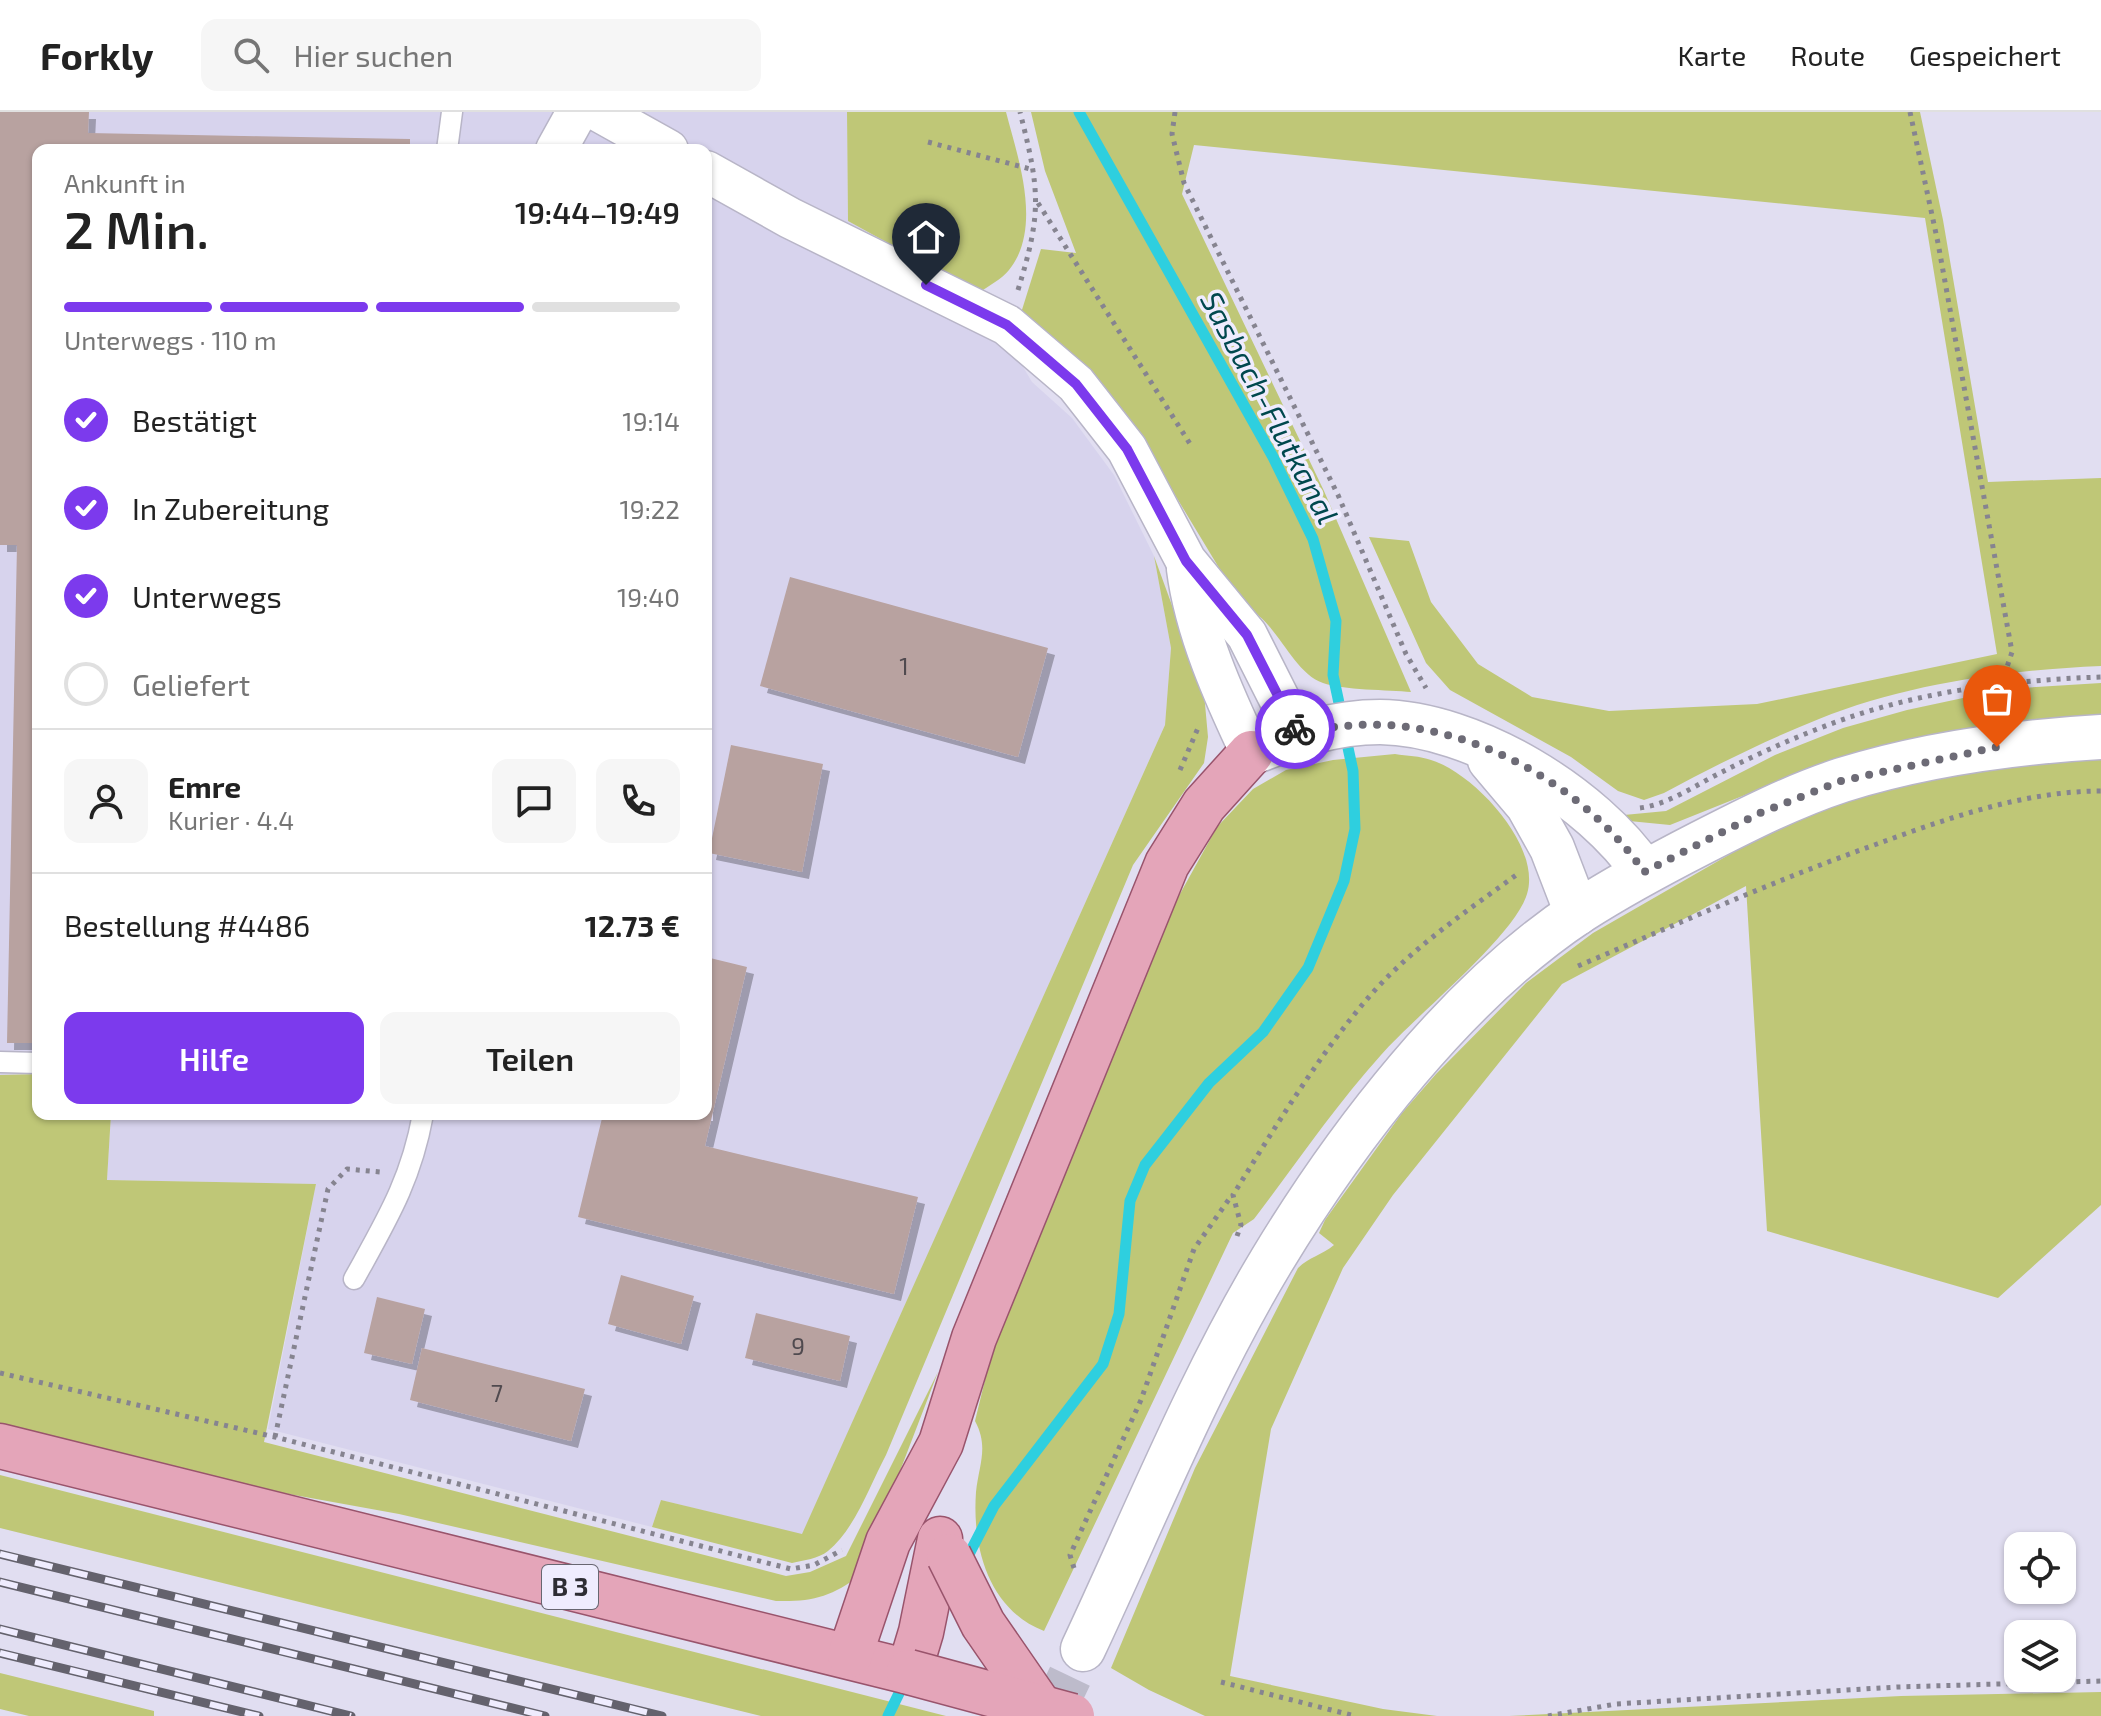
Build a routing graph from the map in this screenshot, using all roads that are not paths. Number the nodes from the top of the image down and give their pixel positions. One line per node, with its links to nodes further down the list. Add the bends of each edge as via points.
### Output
1 (452, 112): 4 (lane)
2 (577, 112): 5 (street)
3 (600, 112): 6 (street)
4 (448, 144)
5 (559, 144)
6 (657, 144)
7 (712, 174): 8 (street, via 1007,325 1076,384 1127,449)
8 (1186, 561): 9 (street, via 1247,635); 12 (street, via 1190,594)
9 (1301, 732): 11 (street, via 1380,722 1427,727); 12 (street)
10 (2101, 737): 13 (street, via 1935,757 1841,781 1760,813)
11 (1477, 745): 13 (street, via 1534,773 1574,801 1626,845); 14 (street, via 1528,805 1552,848)
12 (1251, 753): 19 (main road, via 1204,805 1167,864 974,1338)
13 (1644, 872): 14 (street)
14 (1577, 913): 22 (street, via 1449,1026 1400,1079 1310,1200 1213,1370)
15 (0, 1062): 16 (lane)
16 (32, 1063)
17 (422, 1120): 18 (lane, via 403,1192)
18 (354, 1279)
19 (941, 1443): 21 (main road); 23 (main road, via 888,1542)
20 (0, 1446): 23 (main road, B 3)
21 (945, 1548): 24 (main road); 25 (main road, bridge, via 983,1624)
22 (1083, 1649)
23 (850, 1655): 24 (main road, B 3)
24 (909, 1672): 25 (main road, B 3, bridge)
25 (1057, 1712)

